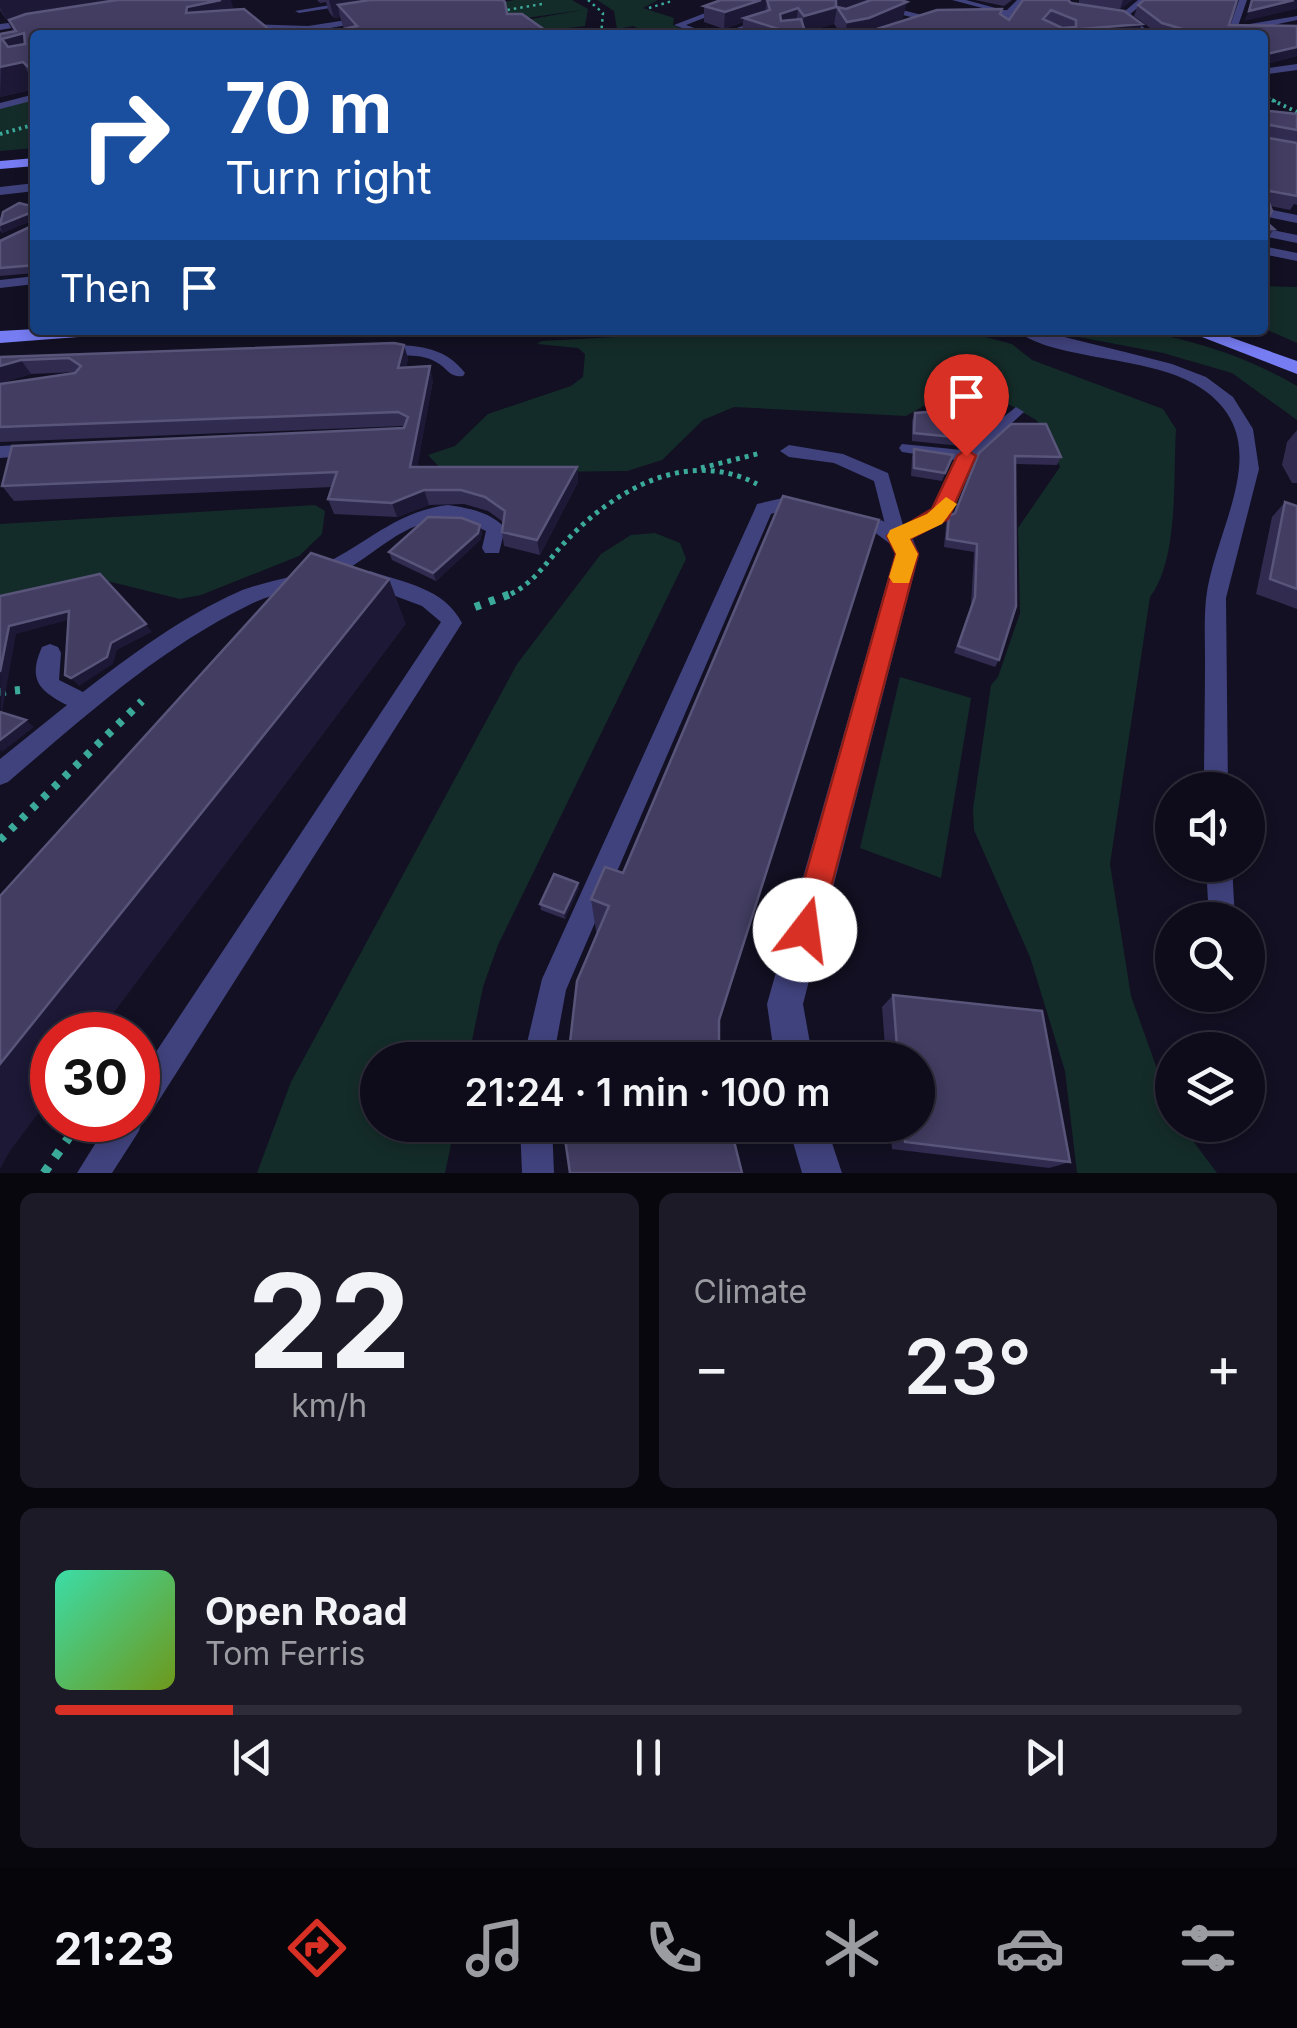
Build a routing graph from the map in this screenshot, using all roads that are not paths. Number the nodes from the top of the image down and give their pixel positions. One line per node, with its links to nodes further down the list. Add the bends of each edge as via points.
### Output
1 (377, 0): 8 (lane)
2 (746, 0): 25 (lane, via 679,22)
3 (956, 0): 16 (lane)
4 (1022, 0): 16 (street)
5 (1143, 0): 13 (lane)
6 (1244, 0): 28 (lane)
7 (868, 10): 14 (lane, via 882,4)
8 (299, 12)
9 (933, 14): 14 (street)
10 (953, 14): 16 (street)
11 (1108, 14): 13 (lane)
12 (0, 16): 19 (lane, via 53,15)
13 (1123, 16): 27 (lane)
14 (919, 17): 18 (street)
15 (1297, 18): 29 (lane)
16 (1007, 19)
17 (764, 21): 26 (lane)
18 (904, 23)
19 (0, 27)
20 (309, 28): 22 (lane); 23 (lane); 24 (lane, via 384,20)
21 (1297, 29): 30 (main road)
22 (232, 30)
23 (305, 30)
24 (343, 30)
25 (698, 30)
26 (737, 30)
27 (1143, 30)
28 (1233, 30)
29 (1241, 30)
30 (1268, 33)
31 (1297, 67): 32 (lane)
32 (1268, 71)
33 (30, 98): 34 (lane)
34 (0, 106)
35 (30, 162): 36 (main road)
36 (0, 165)
37 (30, 188): 38 (lane)
38 (0, 191)
39 (1268, 213): 40 (lane)
40 (1297, 220)
41 (1268, 233): 42 (lane)
42 (1297, 239)
43 (1268, 251): 44 (lane)
44 (1297, 256)
45 (30, 281): 46 (lane)
46 (0, 284)
47 (30, 293): 48 (lane)
48 (0, 296)
49 (30, 335): 52 (main road)
50 (1034, 335): 69 (lane, via 1195,376 1242,422 1250,469 1216,598)
51 (1207, 335): 54 (main road)
52 (0, 337)
53 (358, 350): 55 (lane, via 424,350)
54 (1297, 368)
55 (458, 374)
56 (1016, 412): 61 (lane)
57 (908, 448): 61 (lane)
58 (57, 450): 60 (lane)
59 (789, 451): 63 (lane, via 837,458 882,477)
60 (0, 452)
61 (966, 456): 63 (lane, via 941,514)
62 (822, 514): 71 (lane, via 784,504 764,509 552,990)
63 (880, 529): 72 (street, via 907,554 785,1004)
64 (492, 548): 65 (lane, via 496,528 470,514 444,511 386,530)
65 (327, 572): 66 (lane); 68 (lane, via 214,613); 73 (lane, via 361,576 436,604 452,622)
66 (289, 616)
67 (50, 653): 68 (lane, via 51,686)
68 (84, 703): 70 (lane)
69 (1216, 772)
70 (0, 774)
71 (542, 1042)
72 (791, 1042)
73 (160, 1071)
74 (113, 1142): 77 (lane)
75 (537, 1142): 78 (lane)
76 (812, 1142): 79 (street)
77 (93, 1173)
78 (538, 1173)
79 (822, 1173)

